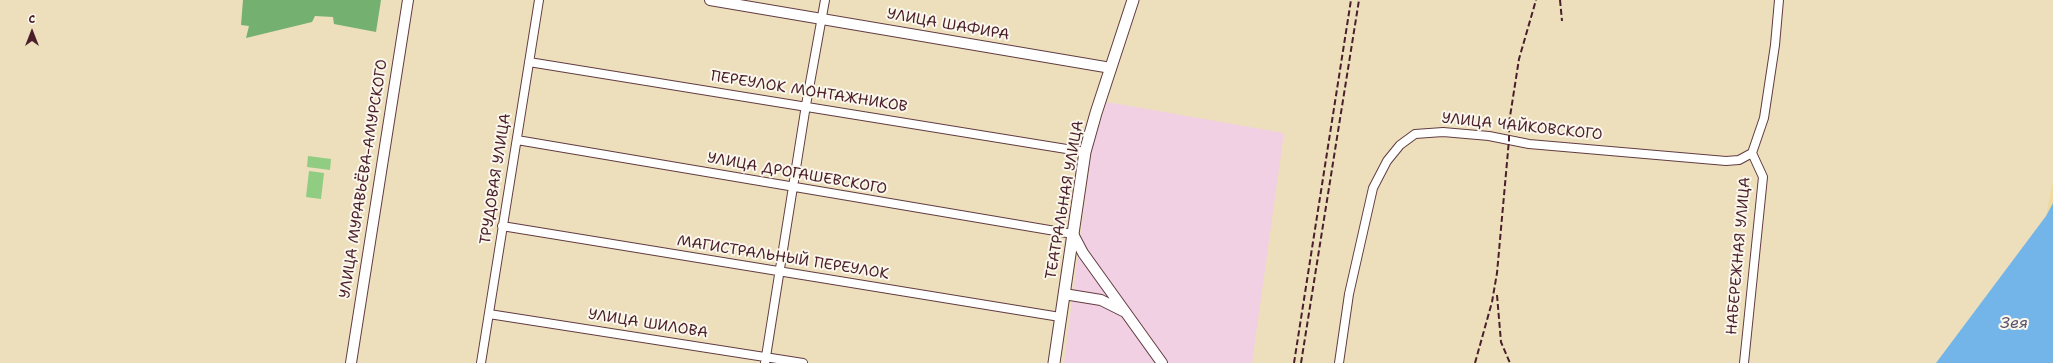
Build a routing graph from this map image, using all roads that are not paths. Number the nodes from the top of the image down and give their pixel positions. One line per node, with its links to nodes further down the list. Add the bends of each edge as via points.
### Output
1 (408, 0): 23 (street, УЛИЦА МУРАВЬЁВА-АМУРСКОГО)
2 (538, 0): 8 (street, ТРУДОВАЯ УЛИЦА)
3 (710, 0): 7 (street, УЛИЦА ШАФИРА)
4 (825, 0): 7 (street)
5 (1779, 0): 13 (street, via 1764,118)
6 (1132, 1): 9 (main road, ТЕАТРАЛЬНАЯ УЛИЦА)
7 (822, 18): 9 (street, УЛИЦА ШАФИРА); 10 (street)
8 (529, 62): 10 (street, ПЕРЕУЛОК МОНТАЖНИКОВ); 11 (street, ТРУДОВАЯ УЛИЦА)
9 (1110, 68): 12 (main road, ТЕАТРАЛЬНАЯ УЛИЦА)
10 (806, 105): 12 (street, ПЕРЕУЛОК МОНТАЖНИКОВ); 14 (street)
11 (517, 140): 14 (street, УЛИЦА ДРОГАШЕВСКОГО); 15 (street, ТРУДОВАЯ УЛИЦА)
12 (1085, 152): 16 (main road, ТЕАТРАЛЬНАЯ УЛИЦА)
13 (1752, 153): 28 (street, УЛИЦА ЧАЙКОВСКОГО, via 1739,160 1726,161 1529,144 1489,136 1442,132 1415,134 1400,145 1387,161 1373,188 1349,294); 29 (street, НАБЕРЕЖНАЯ УЛИЦА, via 1763,178)
14 (793, 187): 16 (street, УЛИЦА ДРОГАШЕВСКОГО); 17 (street)
15 (502, 226): 17 (street, МАГИСТРАЛЬНЫЙ ПЕРЕУЛОК); 19 (street, ТРУДОВАЯ УЛИЦА)
16 (1072, 234): 18 (main road, ТЕАТРАЛЬНАЯ УЛИЦА); 20 (street)
17 (779, 271): 21 (street, МАГИСТРАЛЬНЫЙ ПЕРЕУЛОК); 22 (street)
18 (1064, 294): 20 (street, via 1101,300); 21 (main road, ТЕАТРАЛЬНАЯ УЛИЦА)
19 (489, 314): 22 (street, УЛИЦА ШИЛОВА); 24 (street, ТРУДОВАЯ УЛИЦА)
20 (1126, 314): 27 (street)
21 (1060, 317): 26 (main road, ТЕАТРАЛЬНАЯ УЛИЦА)
22 (766, 360): 25 (street, УЛИЦА ШИЛОВА)
23 (351, 363)
24 (481, 363)
25 (803, 363)
26 (1054, 363)
27 (1162, 363)
28 (1339, 363)
29 (1744, 363)

